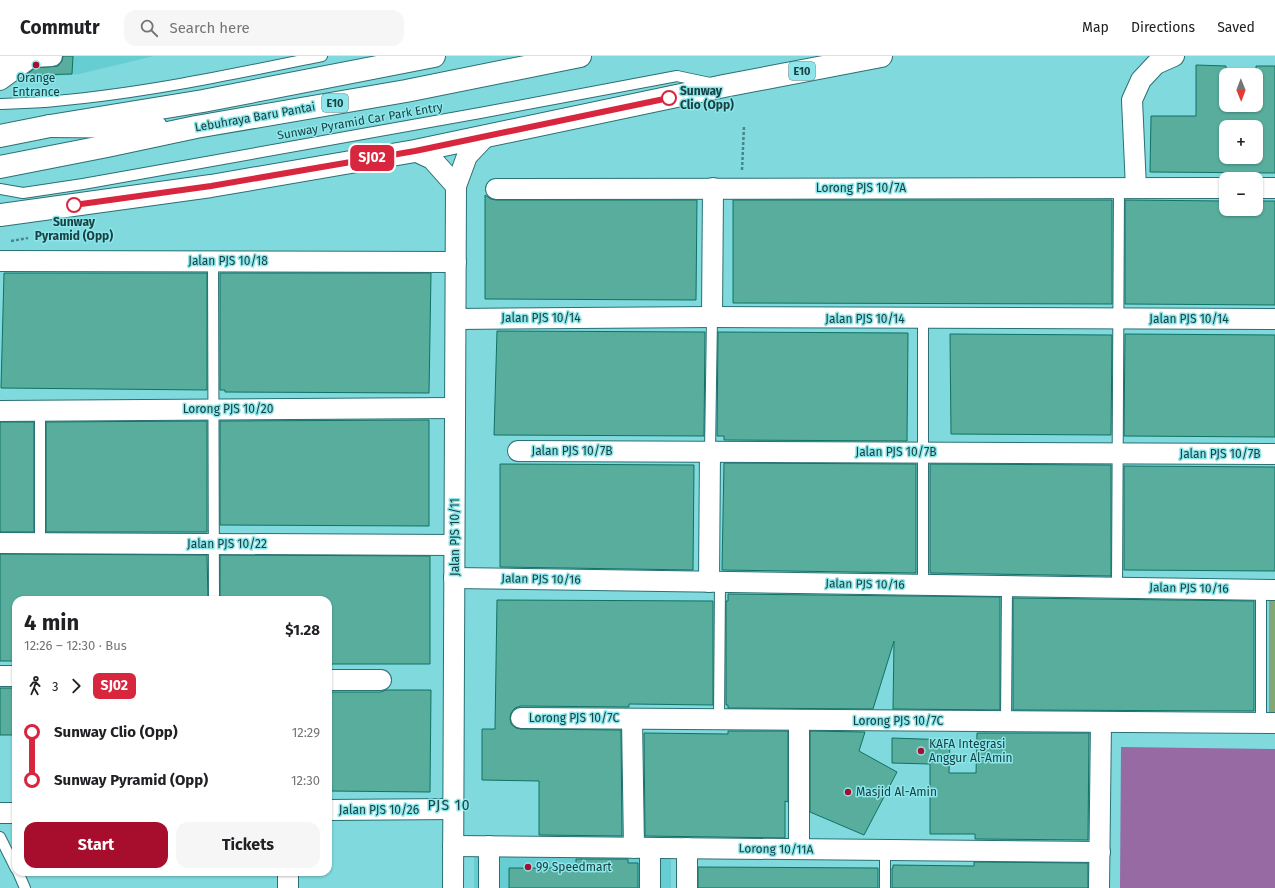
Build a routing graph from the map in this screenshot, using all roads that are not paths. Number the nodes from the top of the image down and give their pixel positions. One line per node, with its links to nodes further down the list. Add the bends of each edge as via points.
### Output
1 (52, 56): 7 (street)
2 (322, 56): 11 (lane, via 225,76 114,94)
3 (434, 56): 12 (main road, via 203,101)
4 (580, 56): 13 (main road, Lebuhraya Baru Pantai / E10, via 406,91)
5 (881, 56): 10 (main road, E10)
6 (1174, 56): 20 (street, via 1156,64 1141,80 1132,100)
7 (30, 58): 8 (street); 9 (street)
8 (0, 59)
9 (0, 80)
10 (724, 86): 15 (main road, E10); 24 (lane, Sunway Pyramid Car Park Entry, via 677,76 83,184 23,193)
11 (0, 104)
12 (50, 126): 13 (main road); 14 (main road)
13 (196, 127): 17 (main road, Lebuhraya Baru Pantai / E10)
14 (0, 136)
15 (485, 137): 16 (main road, E10); 18 (street, Jalan PJS 10/11, via 467,156)
16 (415, 151): 18 (street, via 432,159); 26 (main road, E10, via 211,186)
17 (0, 167)
18 (456, 186): 29 (street, Jalan PJS 10/11)
19 (713, 188): 20 (street, Lorong PJS 10/7A); 25 (street, Lorong PJS 10/7A); 30 (street)
20 (1127, 188): 21 (street, Lorong PJS 10/7A); 33 (lane)
21 (1219, 188)
22 (1263, 188): 23 (street)
23 (1275, 188)
24 (0, 189)
25 (496, 189)
26 (0, 215)
27 (0, 261): 28 (street, Jalan PJS 10/18)
28 (213, 261): 29 (street, Jalan PJS 10/18); 36 (lane)
29 (456, 262): 31 (street, Jalan PJS 10/11)
30 (712, 317): 31 (street, Jalan PJS 10/14); 32 (street, Jalan PJS 10/14); 40 (lane)
31 (456, 319): 35 (street, Jalan PJS 10/11)
32 (923, 319): 33 (street, Jalan PJS 10/14); 41 (lane)
33 (1118, 319): 34 (street, Jalan PJS 10/14); 42 (lane)
34 (1275, 320)
35 (455, 408): 36 (street, Lorong PJS 10/20); 47 (street, Jalan PJS 10/11)
36 (213, 409): 37 (street, Lorong PJS 10/20); 46 (lane)
37 (40, 410): 38 (street, Lorong PJS 10/20); 45 (lane)
38 (0, 411)
39 (518, 451): 40 (street, Jalan PJS 10/7B)
40 (710, 451): 41 (street, Jalan PJS 10/7B); 49 (street)
41 (923, 452): 42 (street, Jalan PJS 10/7B); 50 (lane)
42 (1118, 453): 43 (street, Jalan PJS 10/7B); 52 (lane)
43 (1275, 454)
44 (0, 543): 45 (street, Jalan PJS 10/22)
45 (40, 543): 46 (street, Jalan PJS 10/22)
46 (214, 544): 47 (street, Jalan PJS 10/22); 54 (lane)
47 (454, 546): 48 (street, Jalan PJS 10/11)
48 (454, 578): 49 (street, Jalan PJS 10/16); 66 (street, Jalan PJS 10/11)
49 (714, 582): 50 (street, Jalan PJS 10/16); 61 (lane)
50 (923, 584): 51 (street, Jalan PJS 10/16)
51 (1007, 586): 52 (street, Jalan PJS 10/16); 63 (lane)
52 (1117, 587): 53 (street, Jalan PJS 10/16)
53 (1268, 590): 65 (lane)
54 (214, 596)
55 (0, 676): 56 (street)
56 (12, 676)
57 (332, 680): 58 (street)
58 (381, 680)
59 (521, 718): 60 (street, Lorong PJS 10/7C)
60 (632, 719): 61 (street, Lorong PJS 10/7C); 71 (street)
61 (719, 719): 62 (street, Lorong PJS 10/7C)
62 (799, 720): 63 (street, Lorong PJS 10/7C); 73 (street)
63 (1006, 721): 64 (street, Lorong PJS 10/7C)
64 (1101, 722): 65 (street, Lorong PJS 10/7C); 75 (street)
65 (1268, 723)
66 (453, 809): 67 (street, Jalan PJS 10/26); 69 (street, Jalan PJS 10/11)
67 (332, 810)
68 (0, 837): 76 (lane)
69 (453, 846): 70 (street, Lorong 10/11A); 81 (street, Jalan PJS 10/11)
70 (489, 846): 71 (street, Lorong 10/11A); 82 (street)
71 (642, 848): 72 (street, Lorong 10/11A); 83 (street)
72 (687, 848): 73 (street, Lorong 10/11A); 84 (street)
73 (799, 849): 74 (street, Lorong 10/11A)
74 (885, 850): 75 (street, Lorong 10/11A); 85 (lane)
75 (1100, 852): 86 (street)
76 (12, 861)
77 (20, 876): 79 (lane)
78 (288, 876): 80 (street)
79 (25, 888)
80 (288, 888)
81 (453, 888)
82 (489, 888)
83 (650, 888)
84 (687, 888)
85 (884, 888)
86 (1099, 888)

